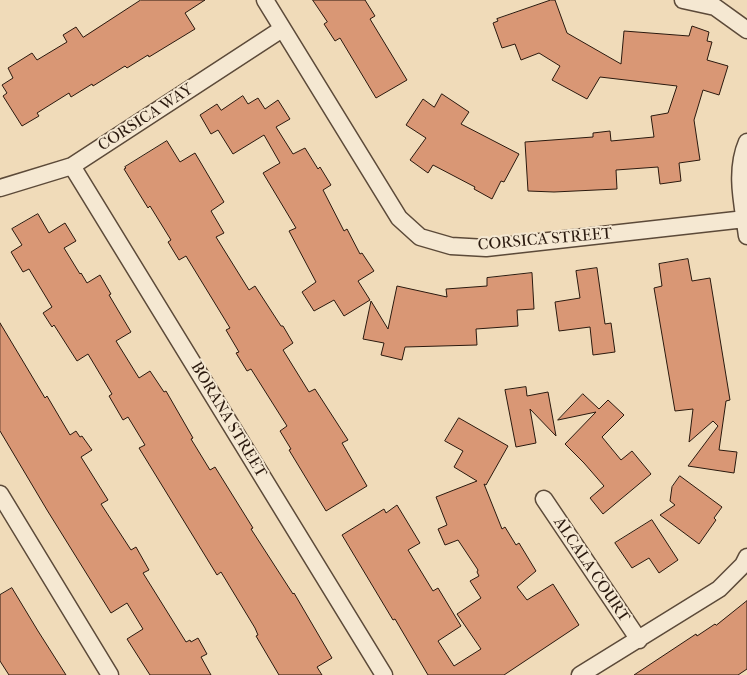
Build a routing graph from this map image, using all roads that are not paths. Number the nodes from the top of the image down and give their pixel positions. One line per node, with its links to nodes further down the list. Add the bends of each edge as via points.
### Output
1 (265, 0): 3 (street, CORSICA STREET)
2 (683, 0): 4 (street, via 714,7)
3 (282, 29): 6 (street, CORSICA WAY); 8 (street, CORSICA STREET, via 399,218 420,237 451,246 486,248)
4 (747, 30)
5 (747, 142): 8 (street, via 739,181)
6 (72, 166): 7 (street, CORSICA WAY); 15 (street, BORANA STREET)
7 (0, 188)
8 (745, 219): 9 (street)
9 (747, 236)
10 (0, 494): 14 (street)
11 (544, 499): 13 (street, ALCALA COURT)
12 (747, 557): 13 (street, via 718,589)
13 (638, 640): 16 (street)
14 (110, 675)
15 (384, 675)
16 (580, 675)

